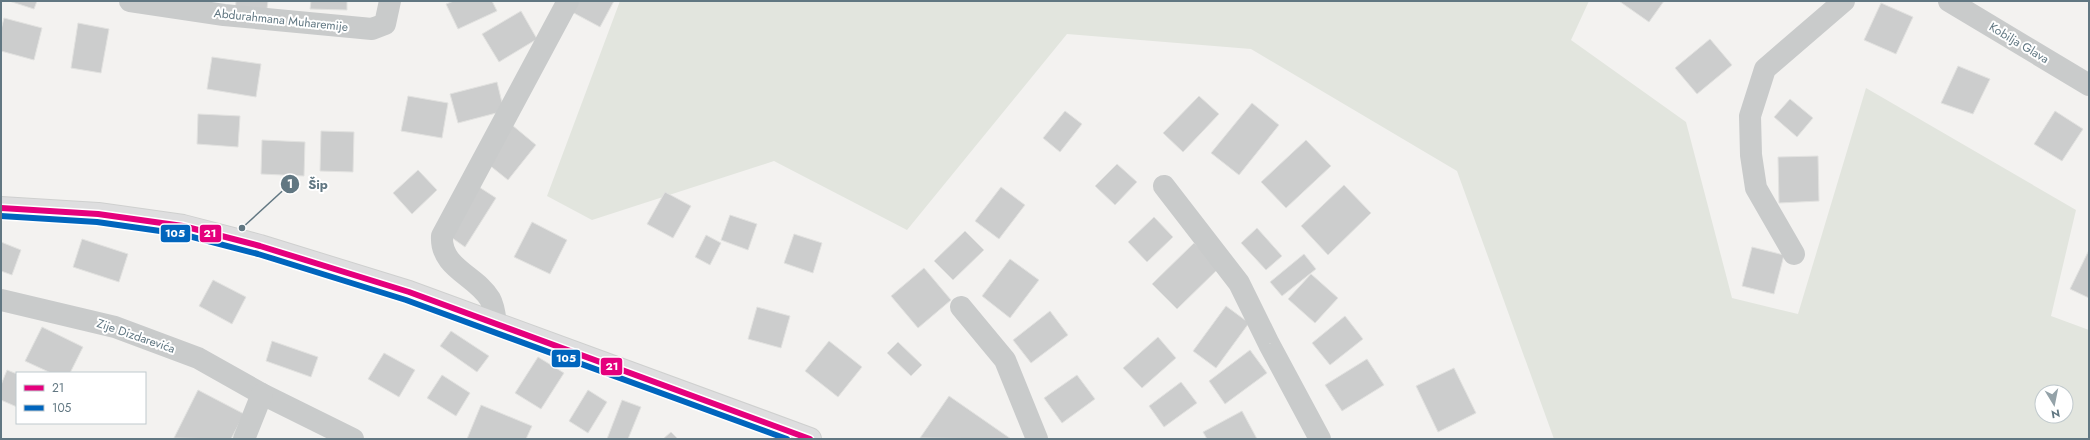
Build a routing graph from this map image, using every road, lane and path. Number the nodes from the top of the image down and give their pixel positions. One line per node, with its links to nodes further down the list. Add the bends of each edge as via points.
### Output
1 (130, 1): 6 (street, Abdurahmana Muharemije)
2 (390, 1): 6 (street, Abdurahmana Muharemije, via 385,24 372,30 224,15)
3 (568, 1): 13 (street, via 442,236 441,246 447,258 490,299)
4 (1844, 1): 10 (street, via 1765,69 1750,116 1751,155 1756,188)
5 (1949, 1): 7 (street, Kobilja Glava)
6 (163, 4)
7 (2089, 85)
8 (1164, 186): 19 (street, via 1239,283)
9 (1, 208): 13 (main road, via 98,214 183,226 260,246 394,287)
10 (1794, 254)
11 (1, 300): 14 (street, Zije Dizdarevića, via 115,327 198,358)
12 (961, 308): 18 (street, via 1005,360)
13 (496, 324): 17 (main road)
14 (262, 394): 15 (street); 16 (street, Zije Dizdarevića)
15 (244, 439)
16 (353, 439)
17 (810, 439)
18 (1037, 439)
19 (1320, 439)

